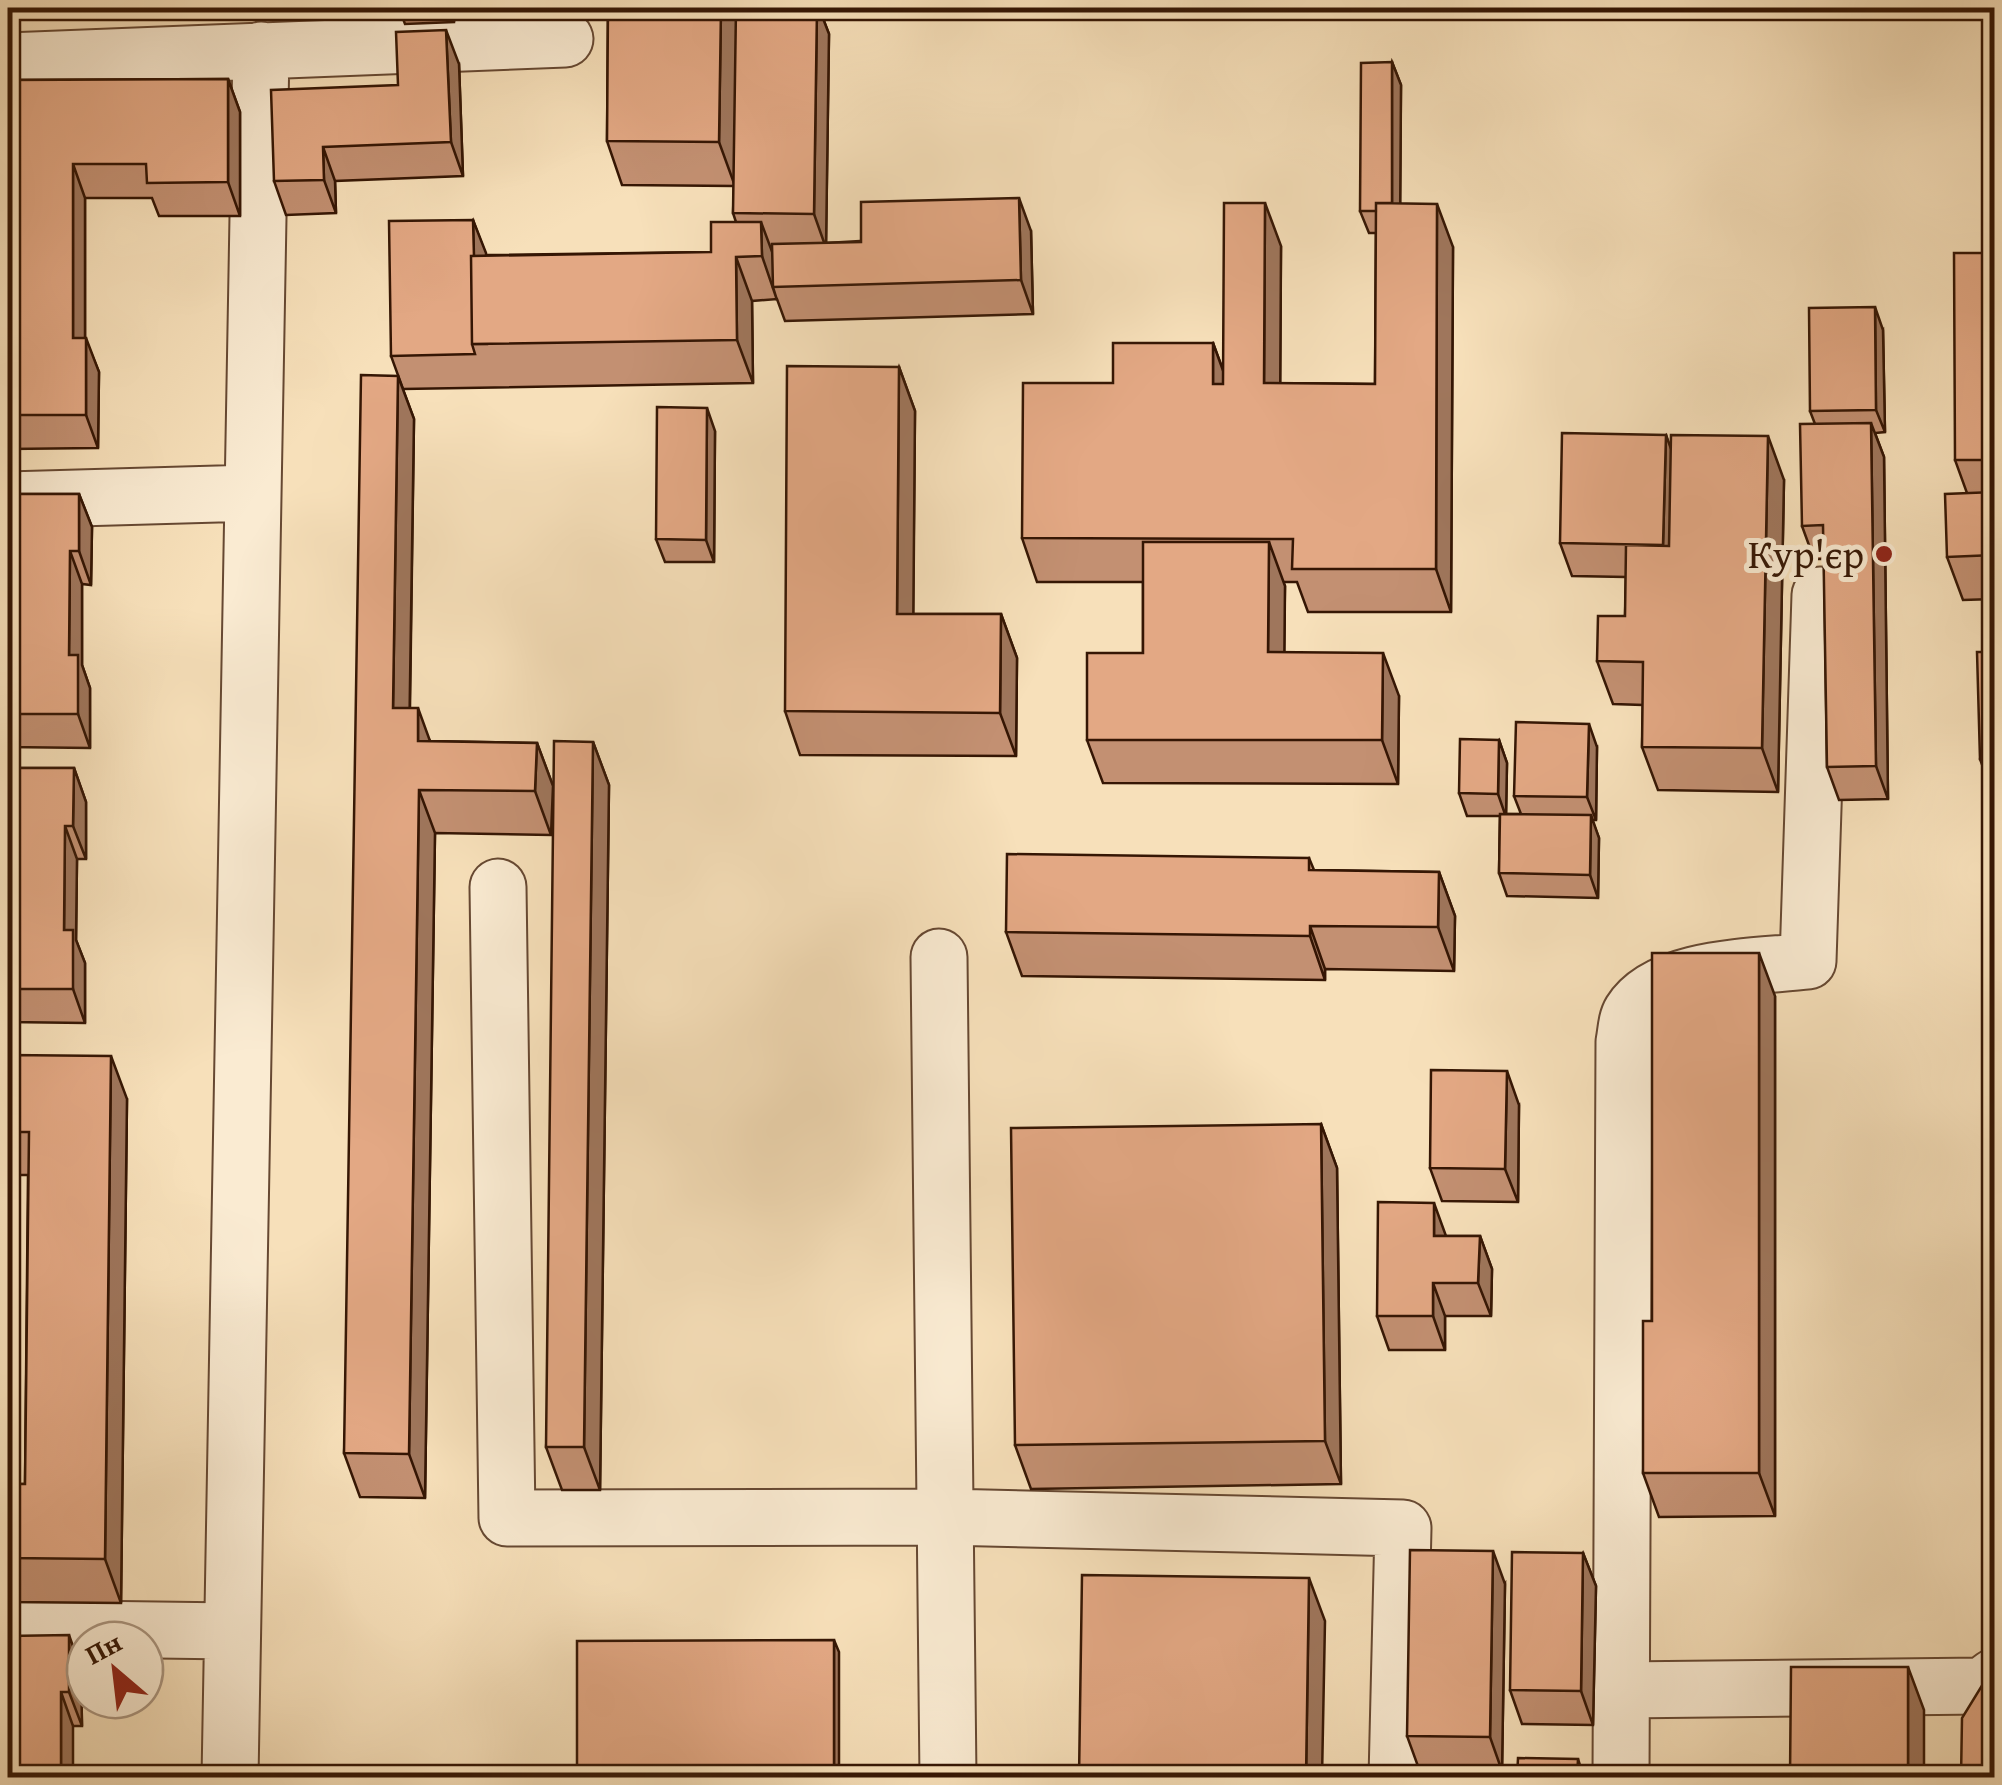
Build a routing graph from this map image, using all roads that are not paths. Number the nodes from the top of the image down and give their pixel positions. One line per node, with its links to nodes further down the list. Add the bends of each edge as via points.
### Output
1 (565, 38): 2 (lane)
2 (261, 50): 3 (lane); 4 (lane)
3 (8, 61)
4 (253, 494): 5 (lane); 11 (lane)
5 (8, 500)
6 (1820, 595): 13 (lane, via 1808,961 1688,976 1644,996 1629,1014)
7 (498, 886): 9 (lane, via 506,1518)
8 (938, 957): 9 (lane)
9 (945, 1516): 15 (lane); 16 (lane, via 1403,1528)
10 (8, 1628): 11 (lane)
11 (232, 1631): 14 (lane)
12 (1994, 1677): 13 (lane, via 1982,1686)
13 (1622, 1690): 17 (lane)
14 (230, 1778)
15 (948, 1778)
16 (1397, 1778)
17 (1622, 1778)

